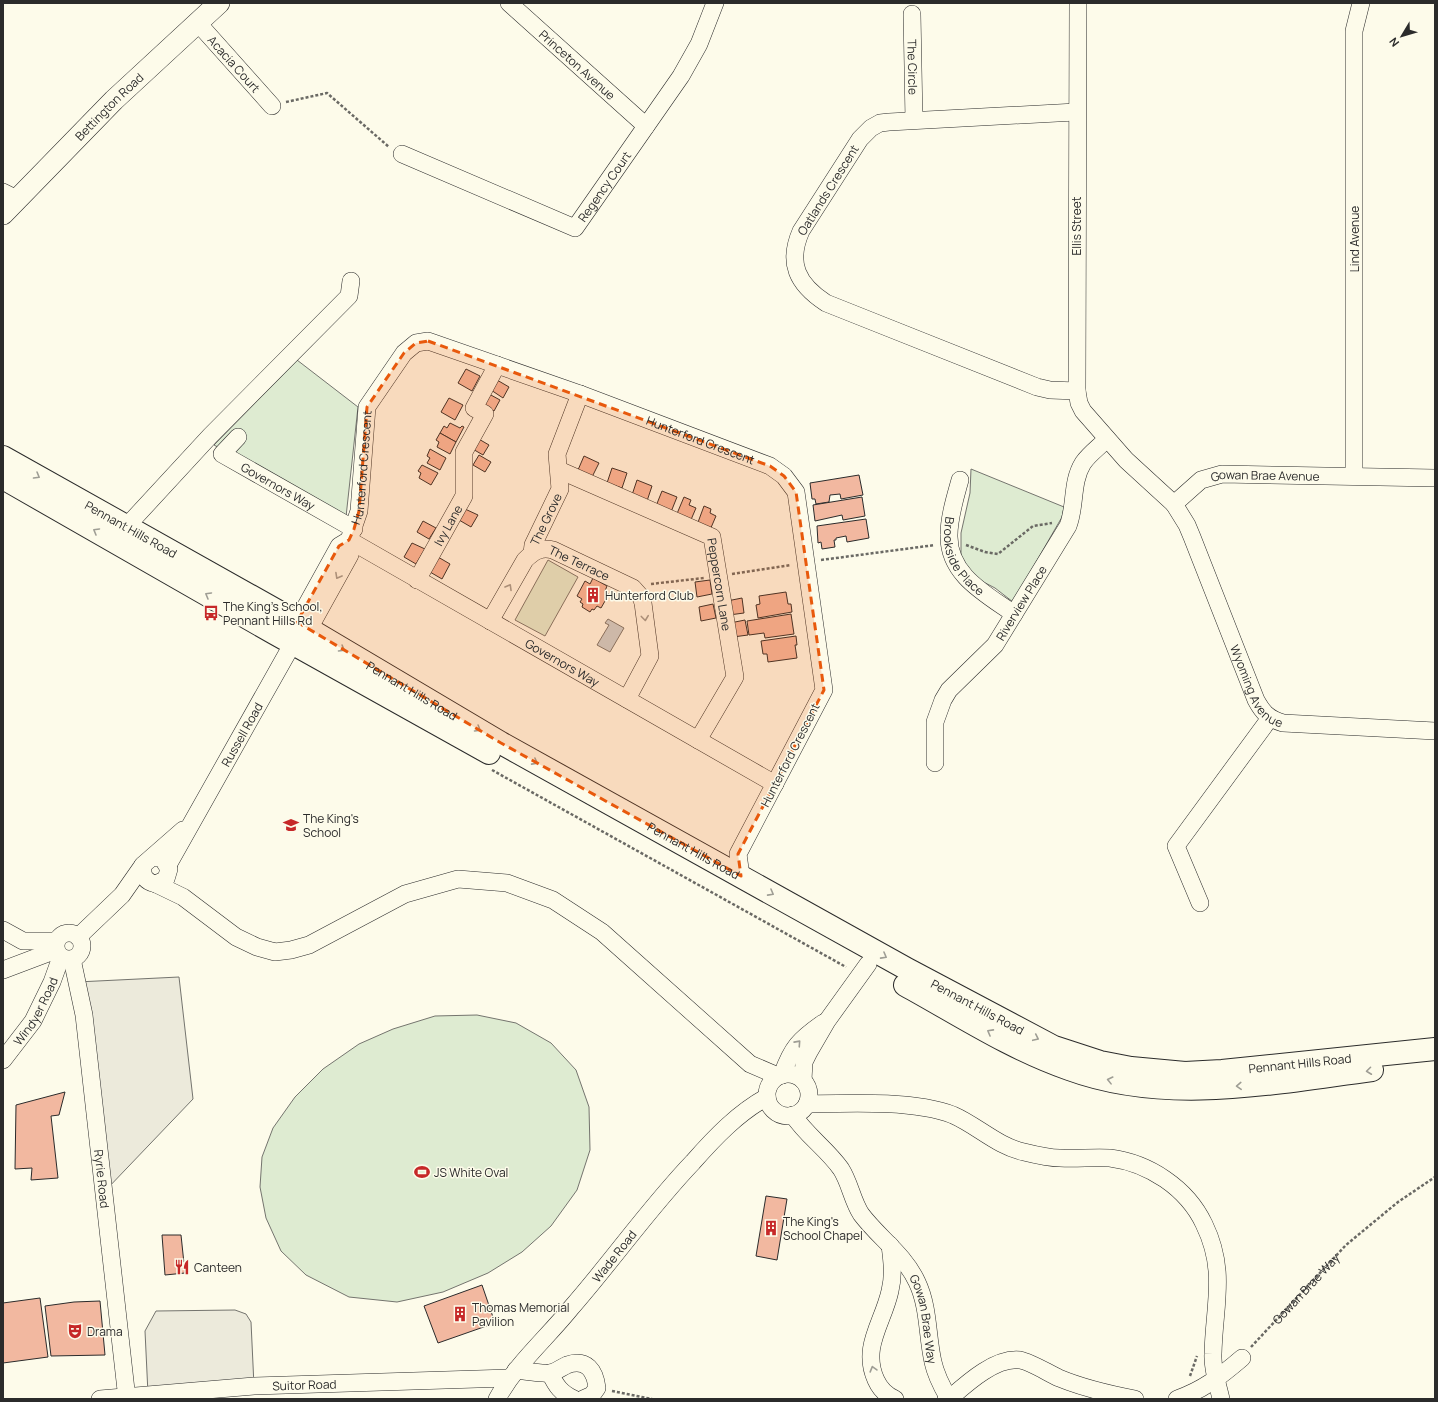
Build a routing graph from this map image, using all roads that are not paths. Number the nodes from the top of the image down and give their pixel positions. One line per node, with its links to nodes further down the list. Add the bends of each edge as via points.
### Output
1 (219, 3): 8 (main road, Bettington Road)
2 (509, 3): 13 (street, Princeton Avenue)
3 (716, 3): 13 (street, Regency Court, via 699,44 681,76)
4 (1078, 3): 11 (street, Ellis Street)
5 (1352, 3): 9 (street)
6 (1361, 3): 9 (street, Lind Avenue)
7 (912, 14): 12 (street, The Circle)
8 (198, 22): 10 (street, Acacia Court); 15 (main road, Bettington Road)
9 (1354, 31): 24 (street, Lind Avenue)
10 (272, 106)
11 (1076, 112): 12 (street, Oatlands Crescent); 18 (street, Ellis Street)
12 (914, 120): 18 (street, Oatlands Crescent, via 880,123 860,139 796,244 794,257 801,280 808,289 826,302 1036,388)
13 (646, 126): 14 (street, Regency Court, via 575,228)
14 (402, 154)
15 (8, 202)
16 (351, 281): 29 (street, via 349,296 210,436)
17 (497, 366): 19 (street, Hunterford Crescent); 30 (street, Hunterford Crescent, via 428,341 416,343 404,353 367,407 359,510); 32 (street, Ivy Lane, via 474,408 485,414 464,452 464,496)
18 (1077, 391): 21 (street, Ellis Street, via 1080,407)
19 (580, 394): 23 (street, The Grove, via 557,454); 41 (street, Hunterford Crescent, via 770,466 784,476 796,492 824,690)
20 (238, 437): 30 (street, Governors Way, via 222,454)
21 (1107, 439): 28 (street, via 1143,478); 33 (street, Riverview Place, via 1079,470 1068,526)
22 (3, 456): 29 (highway, Pennant Hills Road, one-way to 29)
23 (559, 470): 31 (street, The Grove, via 560,489 533,545); 39 (street, Peppercorn Lane, via 712,537 735,677)
24 (1354, 475): 26 (street, Gowan Brae Avenue); 28 (street, Gowan Brae Avenue, via 1217,474 1201,480)
25 (3, 478): 35 (highway, Pennant Hills Road, one-way to 25)
26 (1435, 478)
27 (960, 480): 33 (street, Brookside Place, via 948,534 957,567 970,583)
28 (1174, 504): 37 (street, Wyoming Avenue, via 1192,537 1256,700)
29 (126, 526): 35 (highway, Pennant Hills Road)
30 (351, 535): 32 (street, Governors Way); 35 (street, Hunterford Crescent, via 339,546)
31 (532, 553): 34 (street, The Terrace, one-way to 31, via 520,568); 36 (street, The Terrace, one-way to 36, via 540,549 553,550 633,588 641,597 650,656)
32 (418, 580): 34 (street, Governors Way)
33 (1014, 614): 40 (street, Riverview Place, via 990,651 948,690 935,722)
34 (490, 621): 36 (street, Governors Way)
35 (300, 631): 42 (street, Russell Road, via 190,825 173,837); 43 (highway, Pennant Hills Road, one-way to 43); 48 (highway, Pennant Hills Road)
36 (628, 699): 39 (street, Governors Way)
37 (1270, 718): 38 (street, Wyoming Avenue, via 1291,724); 44 (street, via 1176,846)
38 (1435, 731)
39 (698, 740): 41 (street, Governors Way)
40 (935, 763)
41 (775, 784): 43 (street, Hunterford Crescent, via 738,854)
42 (156, 871): 46 (street, via 122,895); 54 (street, via 183,897 236,937 275,952 309,944 405,894 458,879 508,883 553,900 602,932)
43 (741, 876): 51 (highway, Pennant Hills Road, one-way to 51, via 1027,1034 1054,1047 1100,1062 1156,1072 1222,1072)
44 (1200, 903)
45 (3, 930): 47 (street, via 23,941)
46 (78, 937): 47 (street, via 75,934 62,934); 47 (street, via 82,949 77,956)
47 (61, 952): 49 (street); 52 (street, Windyer Road, via 52,982 33,1021); 68 (street, Ryrie Road, via 84,1015)
48 (865, 969): 50 (street); 53 (highway, Pennant Hills Road, one-way to 48, via 1247,1086 1167,1089 1139,1086 1070,1070 1033,1055)
49 (3, 970)
50 (827, 1021): 55 (street, one-way to 50, via 790,1052 805,1036); 56 (street, via 804,1062)
51 (1435, 1048)
52 (3, 1060)
53 (1435, 1062)
54 (750, 1064): 55 (street); 57 (street)
55 (780, 1076): 56 (street, via 793,1074); 57 (street, via 770,1084)
56 (804, 1082): 58 (street); 59 (street, via 809,1094)
57 (767, 1096): 60 (street, via 771,1106); 61 (street, Wade Road)
58 (850, 1103): 59 (street); 66 (street, via 937,1110 960,1119 1005,1146 1022,1152 1058,1158 1110,1158 1139,1165 1159,1174 1192,1204 1204,1222 1212,1242 1218,1266 1212,1356)
59 (807, 1104): 60 (street, via 803,1109)
60 (786, 1114): 61 (street); 62 (street, Gowan Brae Way, via 833,1158 843,1171 861,1213)
61 (736, 1118): 65 (street, Wade Road, via 663,1193 572,1308)
62 (890, 1245): 73 (street, Gowan Brae Way, one-way to 62, via 888,1396 879,1386 871,1368 870,1351 890,1293 893,1269); 75 (street, Gowan Brae Way, via 910,1268 918,1284 927,1320 933,1363 940,1385)
63 (1242, 1358): 66 (street)
64 (550, 1373): 65 (street, Suitor Road); 71 (street, via 562,1394); 72 (street, via 569,1364 583,1364 591,1368 597,1388 592,1395)
65 (512, 1374): 67 (street, Suitor Road); 70 (street, Wade Road)
66 (1216, 1380): 77 (street, via 1192,1394); 78 (street)
67 (255, 1393): 68 (street, Suitor Road)
68 (127, 1398): 69 (street, Suitor Road)
69 (100, 1399)
70 (497, 1399)
71 (574, 1399)
72 (583, 1399)
73 (895, 1399)
74 (946, 1399): 75 (street)
75 (949, 1399): 76 (street, via 977,1375 999,1364 1020,1360 1100,1392)
76 (1135, 1399)
77 (1177, 1399)
78 (1222, 1399)

